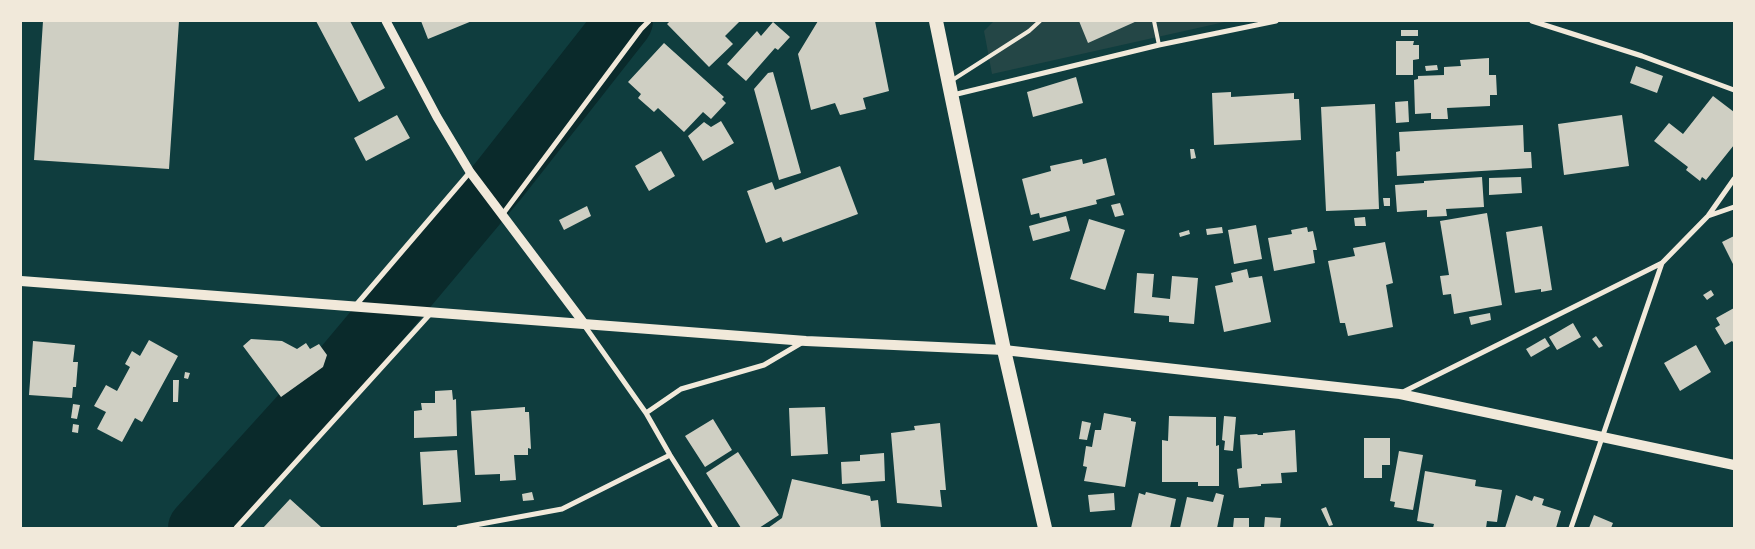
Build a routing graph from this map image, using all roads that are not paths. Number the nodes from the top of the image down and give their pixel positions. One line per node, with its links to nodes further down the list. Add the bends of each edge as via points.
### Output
1 (386, 21): 11 (street, via 436,117)
2 (649, 21): 14 (street)
3 (936, 21): 9 (highway)
4 (1040, 21): 9 (lane)
5 (1154, 21): 8 (lane)
6 (1276, 21): 8 (street)
7 (1532, 21): 10 (street)
8 (1159, 45): 9 (street)
9 (951, 89): 22 (highway)
10 (1734, 90)
11 (470, 172): 14 (street); 18 (street)
12 (1734, 179): 15 (street)
13 (1734, 207): 15 (street)
14 (502, 215): 20 (street)
15 (1708, 216): 16 (street)
16 (1662, 263): 23 (street); 25 (street)
17 (21, 281): 18 (main road)
18 (356, 305): 19 (main road)
19 (432, 312): 20 (main road); 28 (street)
20 (583, 322): 21 (main road); 24 (street)
21 (806, 341): 22 (main road); 24 (street, via 764,365 681,389)
22 (1004, 350): 23 (main road); 31 (highway)
23 (1400, 394): 25 (main road)
24 (646, 413): 26 (street)
25 (1602, 436): 27 (main road); 32 (street)
26 (670, 455): 29 (street, via 562,509); 30 (street)
27 (1734, 465)
28 (236, 528)
29 (459, 528)
30 (716, 528)
31 (1045, 528)
32 (1571, 528)

